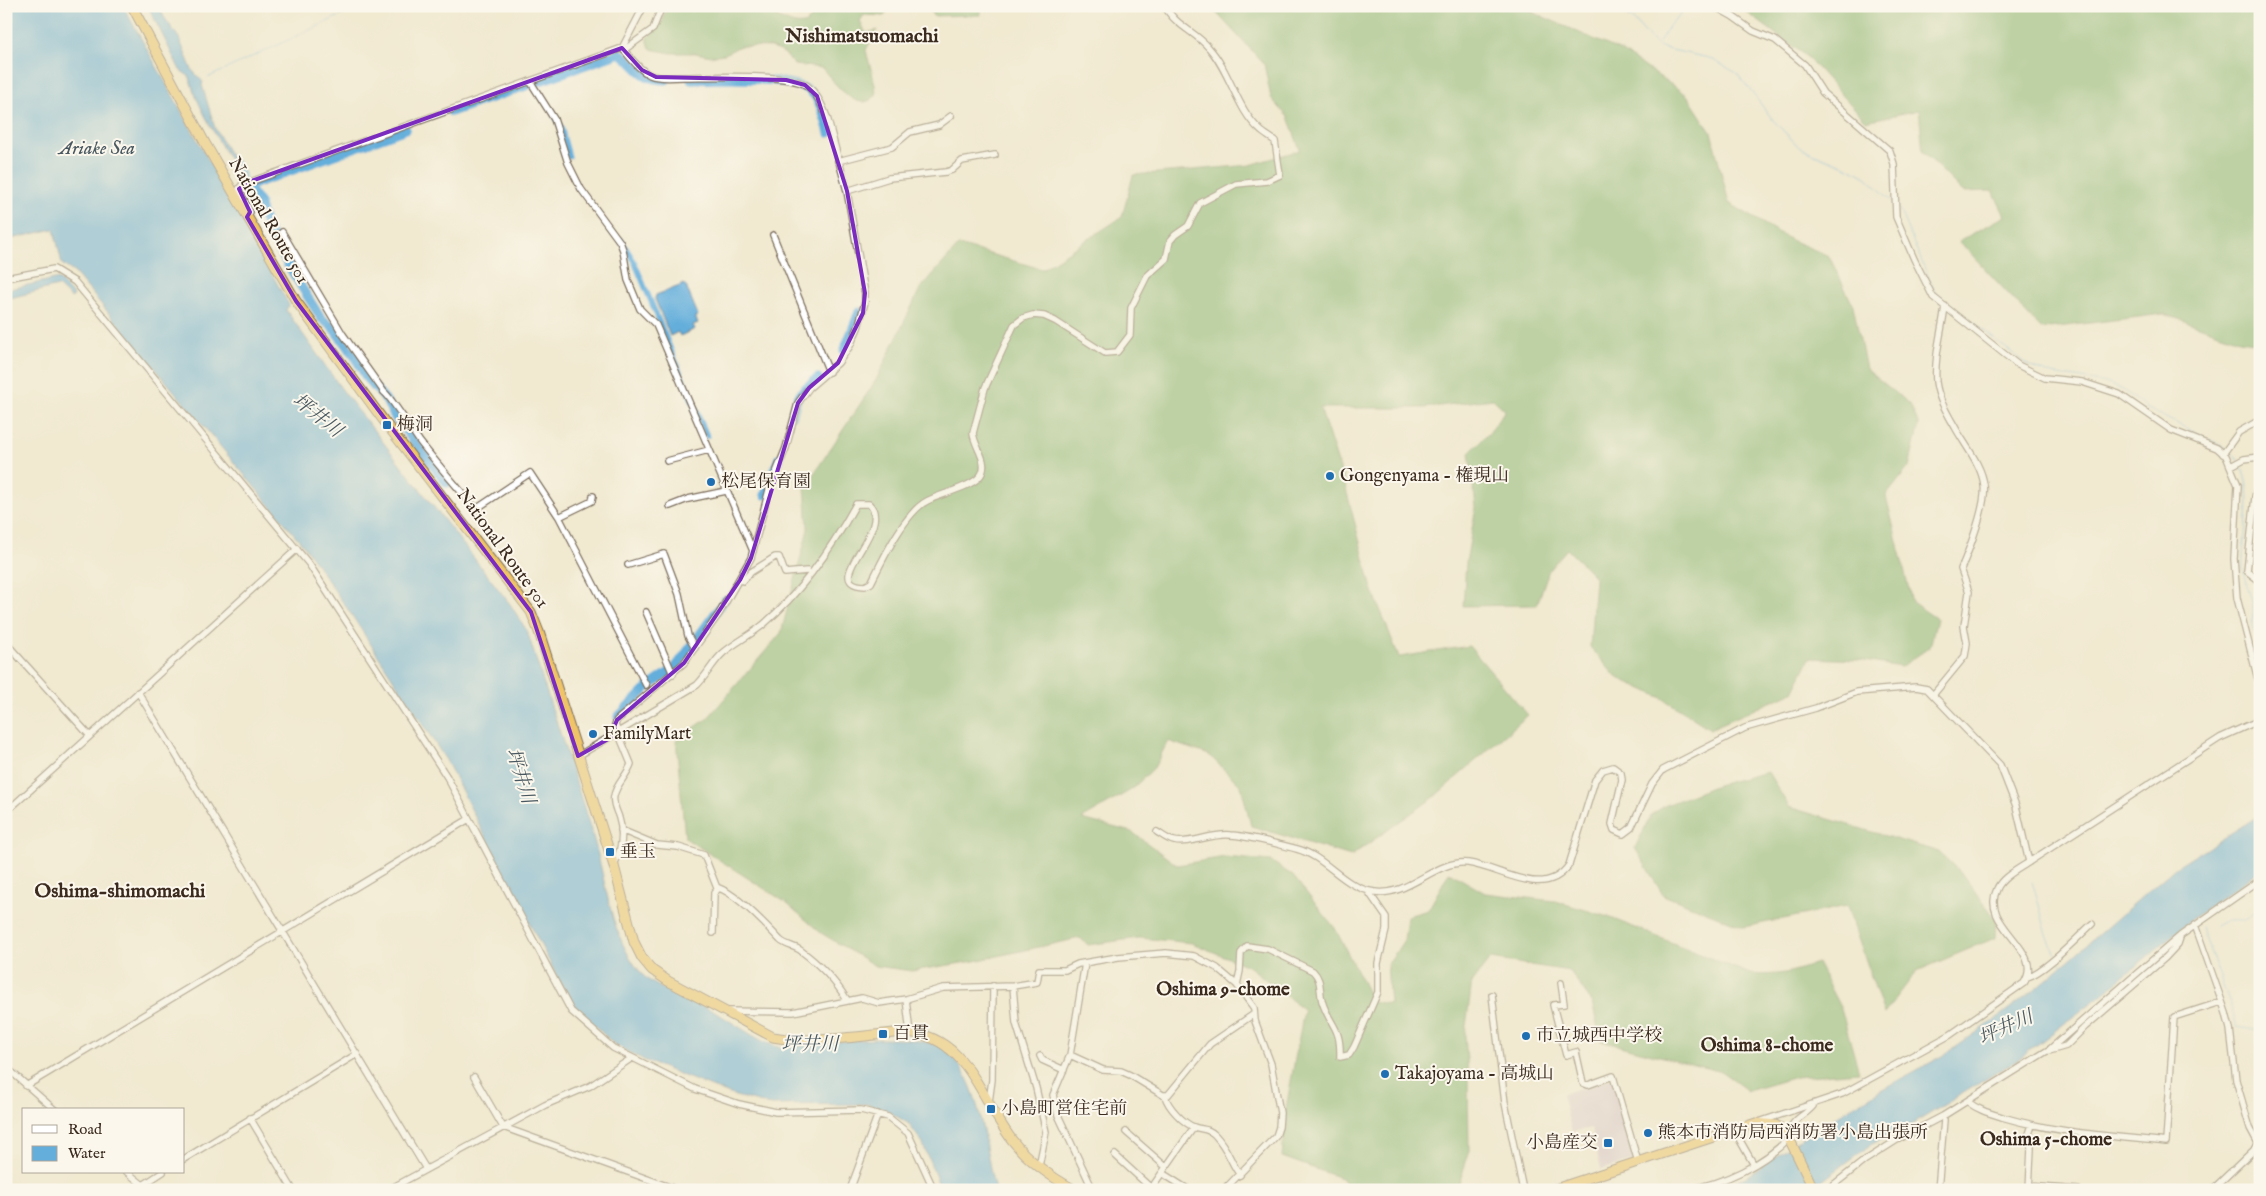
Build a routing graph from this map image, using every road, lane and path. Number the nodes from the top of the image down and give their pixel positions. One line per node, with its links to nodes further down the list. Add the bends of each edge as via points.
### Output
1 (132, 6): 12 (highway, National Route 501)
2 (644, 6): 6 (street)
3 (662, 6): 6 (street, via 653,29)
4 (1165, 6): 45 (street, via 1169,15 1209,47 1250,118 1275,141 1280,175 1267,181 1236,184 1200,203 1188,226 1170,241 1166,259 1147,276 1131,308 1130,335 1117,352 1106,353 1044,316 1033,315 1014,325 985,388 972,433 983,460 981,476 926,501 918,508 888,549 872,583 865,586 853,583 848,570 876,519 869,504 856,504 835,542 797,591 763,624 725,651 697,685)
5 (1714, 6): 16 (street, via 1753,31 1775,40 1805,65 1823,93 1890,151 1894,164 1896,217 1929,291)
6 (623, 49): 7 (street); 10 (street, via 642,70 656,77 732,77 786,80 805,85 822,105)
7 (531, 83): 12 (street, via 242,185 240,193 250,212); 19 (street, via 556,124 568,163 581,189 620,242 632,292 640,309 656,324)
8 (951, 116): 10 (street, via 939,125 910,132 892,147)
9 (995, 155): 11 (street, via 962,161 946,172 889,178)
10 (838, 161): 11 (street)
11 (847, 190): 17 (street, via 865,302 850,346)
12 (247, 217): 47 (highway, National Route 501, via 296,301 531,612)
13 (282, 232): 28 (street, via 342,333 421,443 476,509 530,473)
14 (773, 235): 17 (street)
15 (6, 278): 29 (street, via 54,269 75,282)
16 (1945, 306): 20 (street, via 2018,365 2045,378 2082,382 2118,394 2171,430 2217,448); 43 (street, via 1936,353 1936,382 1942,405 1979,470 1984,485 1972,545 1961,569 1969,592 1964,626 1965,656)
17 (829, 371): 30 (street, via 809,388 798,403)
18 (2260, 420): 20 (street, via 2240,432)
19 (709, 450): 22 (street); 25 (street)
20 (2223, 454): 23 (street)
21 (2260, 457): 23 (street, via 2244,459)
22 (667, 461)
23 (2231, 466): 41 (street, via 2238,485 2234,559 2236,592)
24 (2260, 476): 34 (street, via 2247,571)
25 (726, 491): 27 (street); 30 (street)
26 (594, 496): 28 (street, via 592,501)
27 (670, 506)
28 (559, 517): 40 (street)
29 (297, 549): 42 (street); 49 (street, via 422,736)
30 (753, 551): 35 (street)
31 (628, 565): 38 (street, via 664,554)
32 (807, 571): 35 (street, via 785,572 781,560 775,557)
33 (2260, 572): 34 (street)
34 (2258, 579)
35 (740, 580): 38 (street, via 719,614)
36 (646, 612): 39 (street)
37 (6, 643): 46 (street)
38 (693, 646): 39 (street)
39 (671, 672): 45 (street, via 617,720)
40 (646, 685)
41 (2260, 687)
42 (138, 692): 46 (street); 59 (street)
43 (1933, 695): 52 (street, via 2000,765 2016,806); 56 (street, via 1927,688 1916,687 1857,692 1816,708 1745,728 1663,770 1652,784 1631,828 1623,834 1614,830 1612,824 1621,773 1619,769 1608,767 1595,780 1569,865 1561,875 1550,880 1518,879 1460,863 1388,892)
44 (2260, 720): 52 (street, via 2220,738)
45 (617, 734): 47 (street); 50 (street, via 631,764 614,793)
46 (90, 736): 48 (street)
47 (578, 756): 53 (highway, National Route 501)
48 (6, 812)
49 (469, 819): 59 (street); 77 (street, via 571,1011 613,1048)
50 (621, 830): 53 (street, via 620,853); 55 (street, via 658,845 704,855)
51 (1157, 832): 56 (street, via 1173,841 1228,835 1298,849 1310,854 1339,878)
52 (2029, 862): 62 (street, via 2002,882 1993,900 1996,916 2024,955)
53 (614, 866): 71 (highway, National Route 501, via 626,916 642,958 668,981)
54 (2260, 880): 58 (street)
55 (717, 888): 60 (street, via 714,893); 69 (street, via 723,889 772,930 781,942 798,949 824,970)
56 (1368, 891): 64 (street, via 1386,917 1386,930 1378,963 1378,992 1349,1055 1340,1057 1341,1039 1323,1003 1319,976 1313,971 1268,949 1247,946 1241,953)
57 (2092, 924): 62 (street, via 2052,960)
58 (2195, 925): 70 (street); 83 (street, via 2045,1053)
59 (282, 931): 74 (street); 81 (street)
60 (713, 933)
61 (1085, 963): 64 (street, via 1141,954 1179,954 1206,960); 66 (street, via 1065,970 1040,970 1037,982); 75 (street)
62 (2027, 977): 85 (street, via 2024,983 1950,1035 1842,1094)
63 (1562, 982): 99 (street, via 1564,1004 1553,1005 1566,1055 1576,1052 1584,1083 1588,1085 1614,1076)
64 (1236, 985): 72 (street, via 1251,1002)
65 (993, 986): 66 (street); 68 (street, via 943,988); 84 (street, via 992,1080)
66 (1012, 986): 101 (street, via 1016,1023 1046,1132)
67 (1492, 995): 121 (street, via 1505,1103)
68 (906, 999): 69 (street, via 879,1003 862,998); 73 (street)
69 (847, 1000): 71 (street, via 793,1012)
70 (2222, 1002): 91 (street, via 2174,1017 2166,1142); 128 (street, via 2230,1029 2236,1080 2250,1128 2258,1143)
71 (725, 1011): 73 (highway, National Route 501, via 773,1037 786,1040)
72 (1254, 1014): 82 (street, via 1210,1044); 106 (street, via 1271,1064 1280,1127 1268,1146)
73 (910, 1033): 84 (highway, National Route 501, via 930,1037 957,1054)
74 (357, 1054): 88 (street); 102 (street)
75 (1070, 1055): 79 (street); 82 (street, via 1104,1070 1130,1075)
76 (1040, 1056): 79 (street)
77 (632, 1058): 87 (street, via 695,1089 764,1111 840,1109); 92 (street, via 590,1086)
78 (7, 1069): 81 (street)
79 (1064, 1070): 118 (street, via 1053,1095 1054,1101)
80 (474, 1077): 92 (street)
81 (26, 1086): 86 (street)
82 (1165, 1096): 93 (street, via 1176,1113)
83 (1968, 1102): 91 (street, via 1976,1109); 125 (street, via 1897,1140)
84 (988, 1104): 101 (highway, National Route 501, via 1012,1140)
85 (1815, 1104): 90 (street); 96 (street, via 1795,1120 1789,1131)
86 (52, 1108)
87 (878, 1114): 115 (street); 116 (street, via 888,1117 908,1133)
88 (250, 1118): 98 (street); 111 (street)
89 (1944, 1120): 126 (street)
90 (1756, 1123): 94 (highway); 96 (highway, via 1782,1128)
91 (2032, 1126): 109 (street, via 2029,1134)
92 (503, 1127): 102 (street); 114 (street)
93 (1194, 1127): 103 (street); 106 (street, via 1207,1128 1214,1134 1228,1150)
94 (1734, 1130): 99 (highway); 100 (street)
95 (1126, 1132): 103 (street)
96 (1790, 1139): 100 (street); 124 (highway)
97 (1115, 1155): 110 (street)
98 (185, 1158)
99 (1638, 1162): 122 (highway)
100 (1754, 1165): 123 (street, via 1721,1180)
101 (1039, 1166): 117 (highway, National Route 501)
102 (426, 1169): 113 (street)
103 (1164, 1170): 110 (street); 119 (street)
104 (129, 1174): 107 (street)
105 (161, 1174): 107 (street)
106 (1240, 1175): 108 (street)
107 (146, 1188)
108 (1226, 1188): 120 (street)
109 (2029, 1188): 127 (street)
110 (1151, 1189)
111 (293, 1190)
112 (381, 1190): 113 (street)
113 (388, 1190)
114 (678, 1190)
115 (850, 1190)
116 (934, 1190)
117 (1075, 1190)
118 (1093, 1190)
119 (1189, 1190)
120 (1235, 1190)
121 (1523, 1190)
122 (1552, 1190)
123 (1687, 1190)
124 (1814, 1190)
125 (1827, 1190)
126 (1938, 1190)
127 (2078, 1190)
128 (2212, 1190)

